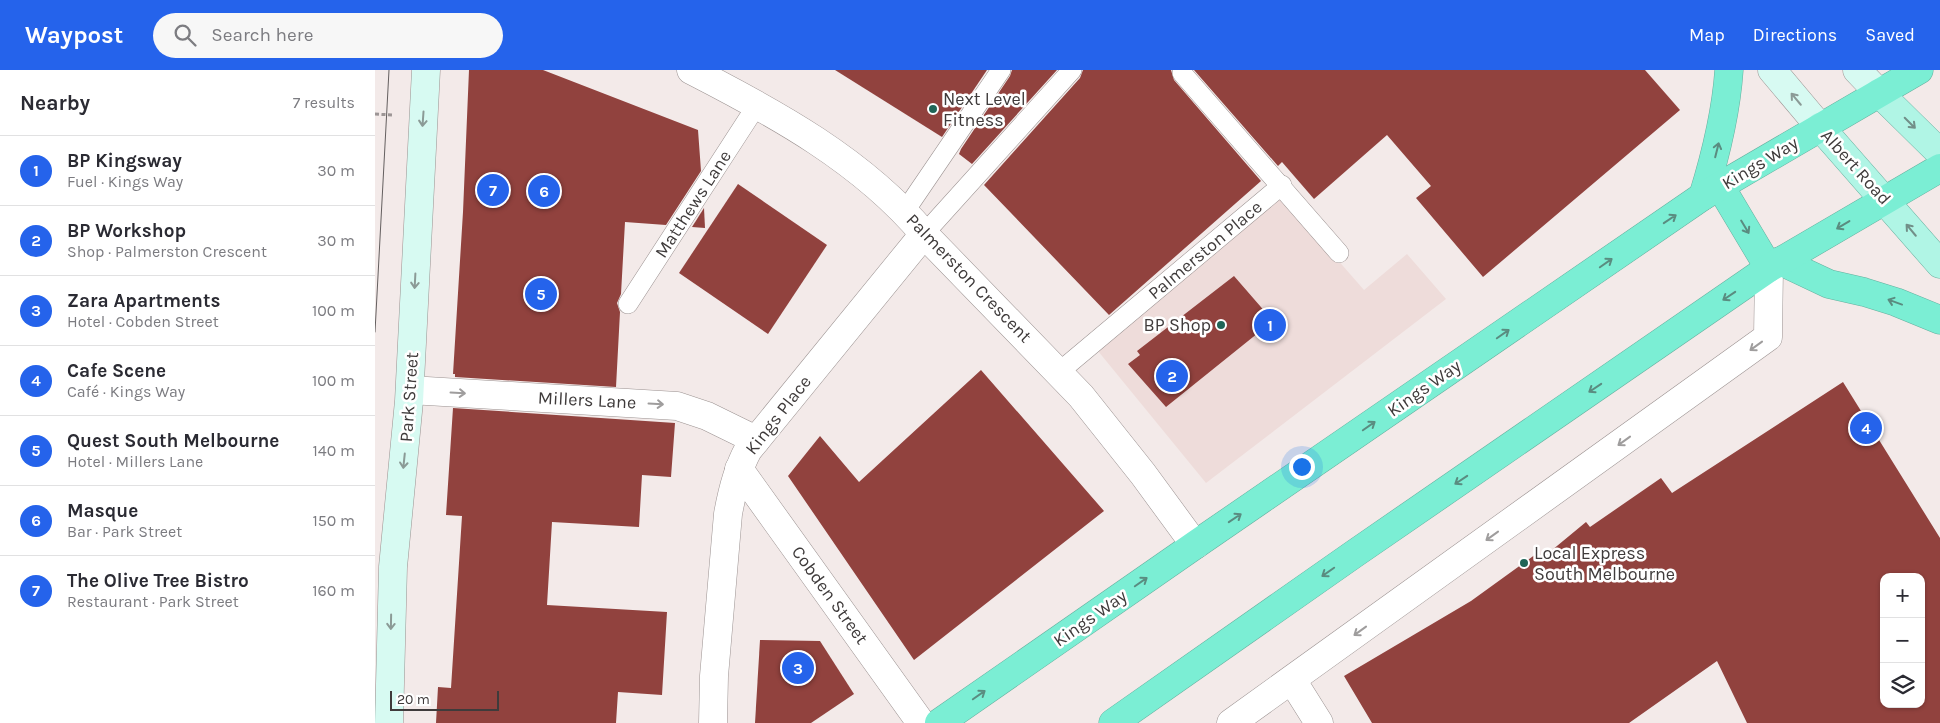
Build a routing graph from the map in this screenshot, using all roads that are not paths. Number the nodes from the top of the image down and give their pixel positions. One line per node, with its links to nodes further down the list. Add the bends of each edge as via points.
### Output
1 (426, 70): 26 (street, Park Street, one-way to 26)
2 (691, 70): 11 (street, Palmerston Crescent)
3 (1001, 70): 18 (lane)
4 (1072, 70): 19 (lane)
5 (1729, 70): 16 (highway, one-way to 5, via 1727,103)
6 (1772, 70): 12 (street, Albert Road, one-way to 6)
7 (1857, 70): 10 (street)
8 (1919, 70): 10 (highway, Kings Way)
9 (1182, 73): 15 (lane)
10 (1879, 93): 12 (highway, Kings Way); 13 (main road, one-way to 13)
11 (757, 104): 18 (street, Palmerston Crescent, via 836,154); 23 (lane, Matthews Lane)
12 (1820, 127): 16 (highway, Kings Way); 17 (main road, Albert Road)
13 (1940, 153)
14 (1940, 168): 17 (highway)
15 (1282, 186): 20 (lane); 25 (lane, Palmerston Place)
16 (1711, 191): 22 (highway, one-way to 22); 29 (highway, Kings Way, one-way to 16)
17 (1885, 200): 21 (main road, Albert Road, one-way to 17); 22 (highway, one-way to 22)
18 (905, 211): 19 (street, Palmerston Crescent)
19 (925, 234): 25 (street, Palmerston Crescent); 27 (street, Kings Place)
20 (1339, 253)
21 (1940, 264)
22 (1775, 265): 24 (highway, one-way to 22, via 1897,302 1829,284); 30 (street, one-way to 30, via 1768,338); 35 (highway, one-way to 35)
23 (628, 304)
24 (1940, 320)
25 (1059, 372): 29 (street, Palmerston Crescent, via 1143,474)
26 (410, 390): 27 (street, Millers Lane, one-way to 27, via 677,406 707,416); 31 (street, Park Street, one-way to 31, via 393,567)
27 (757, 440): 28 (street, Kings Place)
28 (739, 469): 32 (street, Kings Place, via 729,514 714,676); 33 (street, Cobden Street)
29 (1195, 545): 34 (highway, Kings Way, one-way to 29)
30 (1292, 680): 36 (street); 37 (street)
31 (389, 723)
32 (713, 723)
33 (921, 723)
34 (939, 723)
35 (1113, 723)
36 (1231, 723)
37 (1319, 723)

